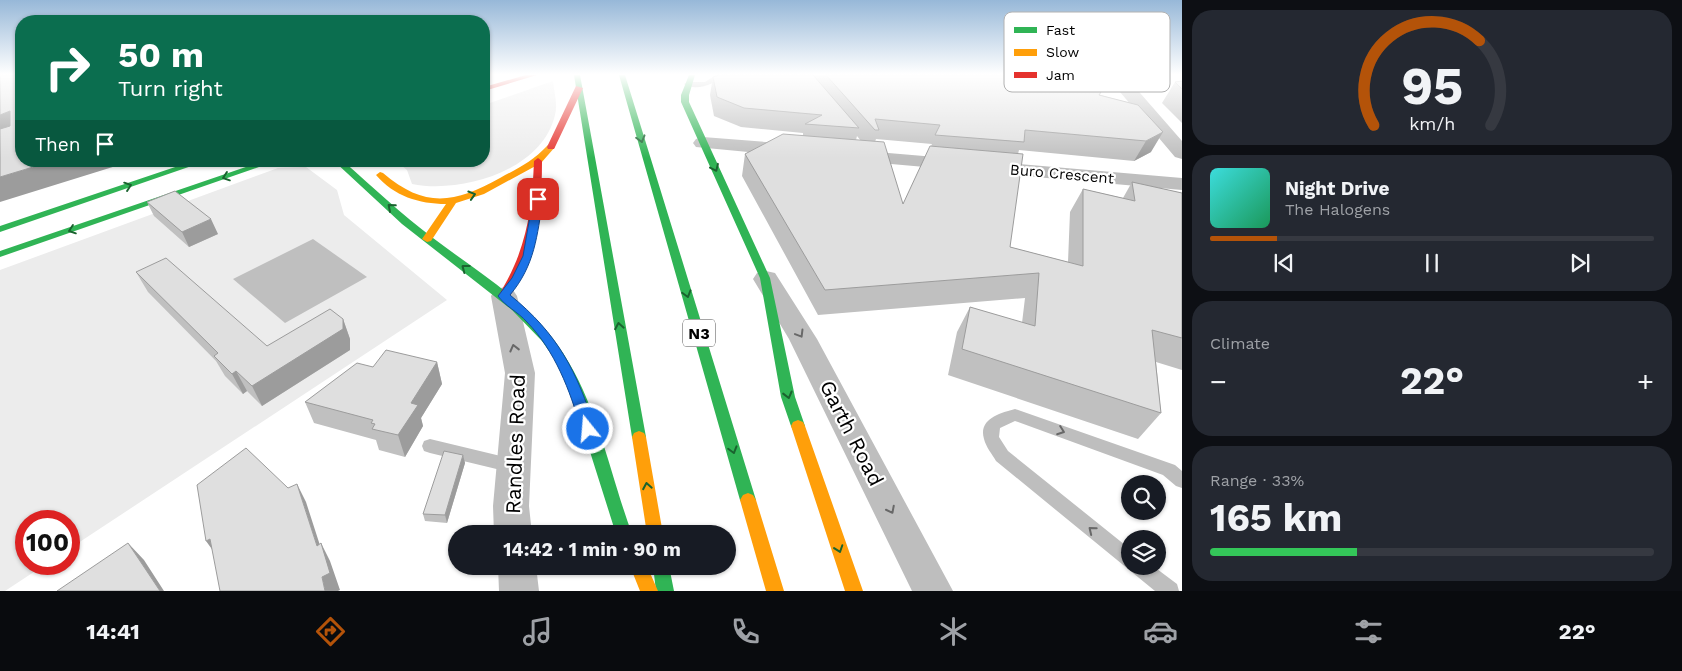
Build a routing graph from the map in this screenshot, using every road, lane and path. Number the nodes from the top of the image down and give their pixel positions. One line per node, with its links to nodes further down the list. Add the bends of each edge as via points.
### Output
1 (570, 103): 10 (main road, via 560,132)
2 (582, 103): 27 (main road, one-way to 2)
3 (630, 103): 36 (main road, N3, one-way to 36)
4 (685, 103): 6 (main road)
5 (1139, 103): 8 (street)
6 (703, 142): 7 (street); 20 (main road, one-way to 20)
7 (810, 152)
8 (1182, 153)
9 (839, 155): 15 (street, Buro Crescent, via 865,153)
10 (538, 161): 16 (main road, one-way to 10, via 482,192); 21 (main road, via 538,199 528,256 517,280)
11 (184, 167): 17 (main road, one-way to 11)
12 (254, 167): 19 (main road, one-way to 19)
13 (345, 167): 18 (main road, one-way to 13)
14 (374, 168): 16 (main road, via 402,195 432,202)
15 (1182, 184)
16 (453, 201): 18 (main road)
17 (0, 229)
18 (427, 239): 21 (main road, one-way to 18)
19 (0, 254)
20 (765, 278): 37 (main road, one-way to 37, via 788,397); 38 (street, Garth Road, one-way to 38, via 804,339)
21 (504, 296): 23 (street, Randles Road, one-way to 21, via 520,410 520,373); 26 (main road, via 532,319 577,391)
22 (430, 446): 23 (lane)
23 (512, 466): 25 (street, Randles Road)
24 (1182, 481): 28 (lane, one-way to 24, via 1002,456 990,438 993,425 1016,415 1169,470)
25 (513, 525)
26 (620, 525)
27 (653, 525)
28 (1121, 553)
29 (517, 575): 33 (street)
30 (642, 575): 34 (main road)
31 (662, 575): 35 (main road)
32 (1150, 575): 39 (lane)
33 (519, 591)
34 (649, 591)
35 (665, 591)
36 (775, 591)
37 (854, 591)
38 (933, 591)
39 (1170, 591)

